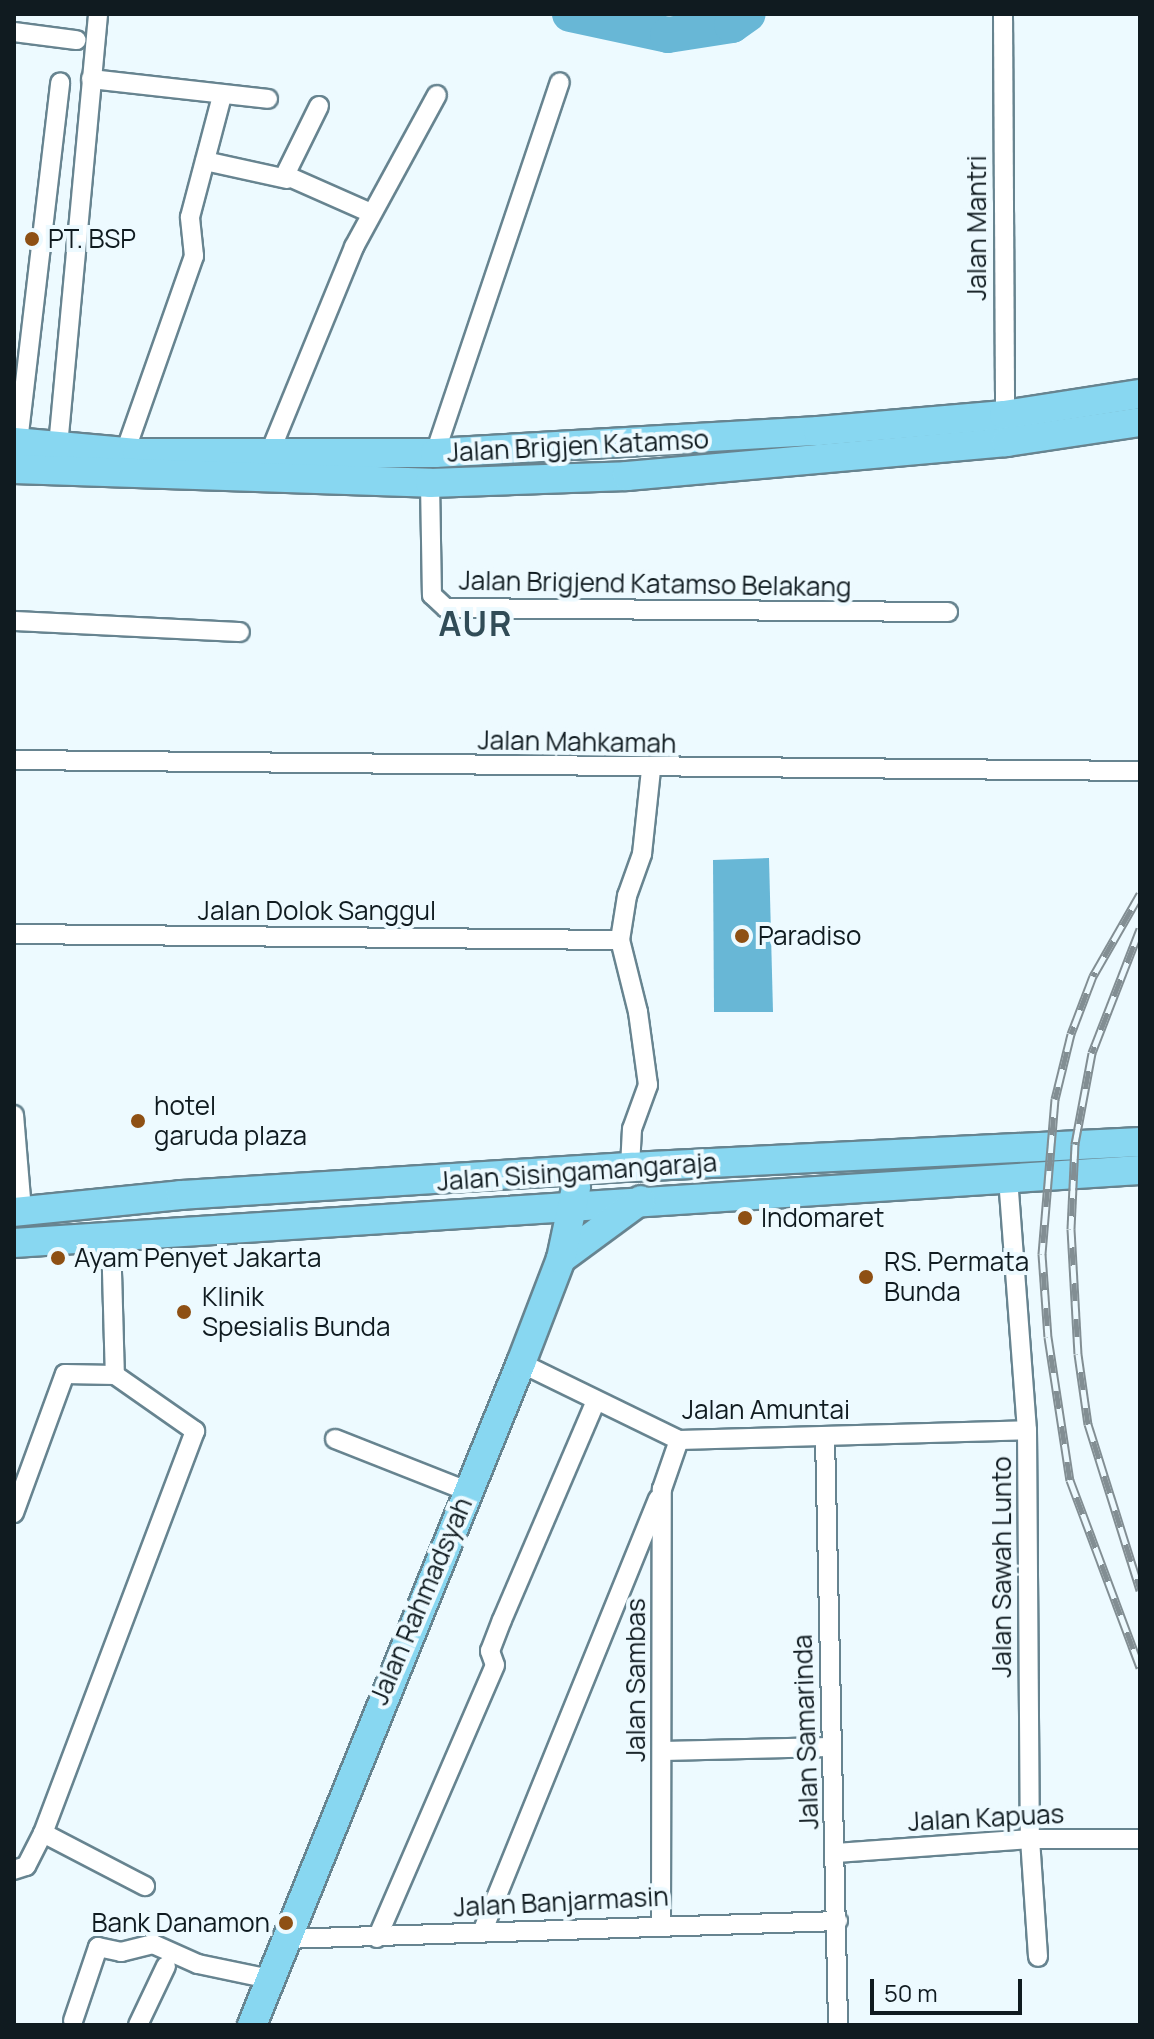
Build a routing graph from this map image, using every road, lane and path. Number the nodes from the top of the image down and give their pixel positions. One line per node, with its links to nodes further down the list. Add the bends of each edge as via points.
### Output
1 (98, 14): 5 (street)
2 (1003, 14): 17 (street, Jalan Mantri)
3 (14, 32): 4 (street)
4 (76, 40)
5 (91, 79): 9 (street); 18 (street)
6 (60, 82): 19 (street)
7 (560, 82): 22 (street)
8 (437, 95): 14 (street)
9 (222, 96): 10 (street); 12 (street)
10 (268, 99)
11 (319, 106): 13 (street)
12 (205, 161): 13 (street); 20 (street, via 190,217 194,256)
13 (287, 179): 14 (street)
14 (371, 213): 21 (street)
15 (1140, 394): 17 (main road, Jalan Brigjen Katamso)
16 (1140, 422): 17 (main road, Jalan Brigjen Katamso)
17 (1005, 429): 22 (main road, Jalan Brigjen Katamso); 23 (main road, Jalan Brigjen Katamso, via 627,476)
18 (58, 446): 19 (main road, Jalan Brigjen Katamso); 20 (main road, Jalan Brigjen Katamso)
19 (15, 451): 23 (main road, Jalan Brigjen Katamso)
20 (125, 452): 21 (main road, Jalan Brigjen Katamso)
21 (270, 452): 22 (main road, Jalan Brigjen Katamso)
22 (435, 453): 23 (main road)
23 (430, 483): 24 (street, Jalan Brigjend Katamso Belakang, via 432,595 446,608)
24 (948, 612)
25 (14, 621): 26 (street)
26 (240, 632)
27 (14, 760): 28 (street, Jalan Mahkamah)
28 (651, 770): 29 (street, Jalan Mahkamah); 31 (street, via 642,854 627,896)
29 (1140, 771)
30 (14, 934): 31 (street, Jalan Dolok Sanggul)
31 (620, 940): 35 (street, via 638,1012 648,1085 632,1129)
32 (14, 1115): 42 (street)
33 (1140, 1142): 34 (main road, Jalan Sisingamangaraja)
34 (754, 1161): 35 (main road, Jalan Sisingamangaraja); 39 (main road)
35 (630, 1167): 37 (main road, Jalan Sisingamangaraja)
36 (1140, 1170): 38 (main road, Jalan Sisingamangaraja)
37 (578, 1173): 41 (main road, Jalan Rahmadsyah); 42 (main road, Jalan Sisingamangaraja, via 181,1195)
38 (1008, 1178): 39 (main road, Jalan Sisingamangaraja); 49 (street, Jalan Sawah Lunto)
39 (753, 1194): 40 (main road, Jalan Sisingamangaraja)
40 (642, 1199): 41 (main road, Jalan Sisingamangaraja); 45 (main road)
41 (574, 1206): 43 (main road, Jalan Sisingamangaraja); 45 (main road, Jalan Rahmadsyah)
42 (18, 1211)
43 (111, 1236): 44 (main road, Jalan Sisingamangaraja); 47 (street)
44 (14, 1243)
45 (561, 1259): 46 (main road, Jalan Rahmadsyah)
46 (521, 1363): 48 (street, Jalan Amuntai); 54 (main road, Jalan Rahmadsyah)
47 (115, 1375): 55 (street, via 63,1377); 58 (street, via 196,1436)
48 (596, 1401): 52 (street, Jalan Amuntai); 67 (street, via 490,1651 495,1665)
49 (1027, 1430): 50 (street, Jalan Amuntai); 59 (street, Jalan Sawah Lunto)
50 (825, 1437): 52 (street, Jalan Amuntai); 56 (street, Jalan Samarinda)
51 (335, 1439): 54 (street)
52 (679, 1440): 53 (street, Jalan Sambas)
53 (662, 1489): 57 (street, Jalan Sambas); 66 (street)
54 (467, 1491): 68 (main road, Jalan Rahmadsyah)
55 (14, 1513)
56 (831, 1747): 57 (street); 61 (street, Jalan Samarinda)
57 (662, 1751): 65 (street, Jalan Sambas)
58 (43, 1833): 62 (street, via 26,1866); 63 (street)
59 (1030, 1839): 60 (street, Jalan Kapuas); 61 (street, Jalan Kapuas); 69 (street, Jalan Sawah Lunto)
60 (1140, 1839)
61 (836, 1853): 64 (street, Jalan Samarinda)
62 (14, 1870)
63 (145, 1886)
64 (838, 1921): 65 (street, Jalan Banjarmasin); 75 (street, Jalan Samarinda)
65 (661, 1923): 66 (street, Jalan Banjarmasin)
66 (483, 1930): 67 (street, Jalan Banjarmasin)
67 (377, 1938): 68 (street, Jalan Banjarmasin)
68 (285, 1939): 71 (main road, Jalan Rahmadsyah)
69 (1038, 1957)
70 (166, 1966): 73 (street)
71 (270, 1979): 72 (street, via 198,1964 153,1944 121,1952 98,1947); 74 (main road, Jalan Rahmadsyah)
72 (73, 2021)
73 (138, 2025)
74 (252, 2025)
75 (838, 2025)

